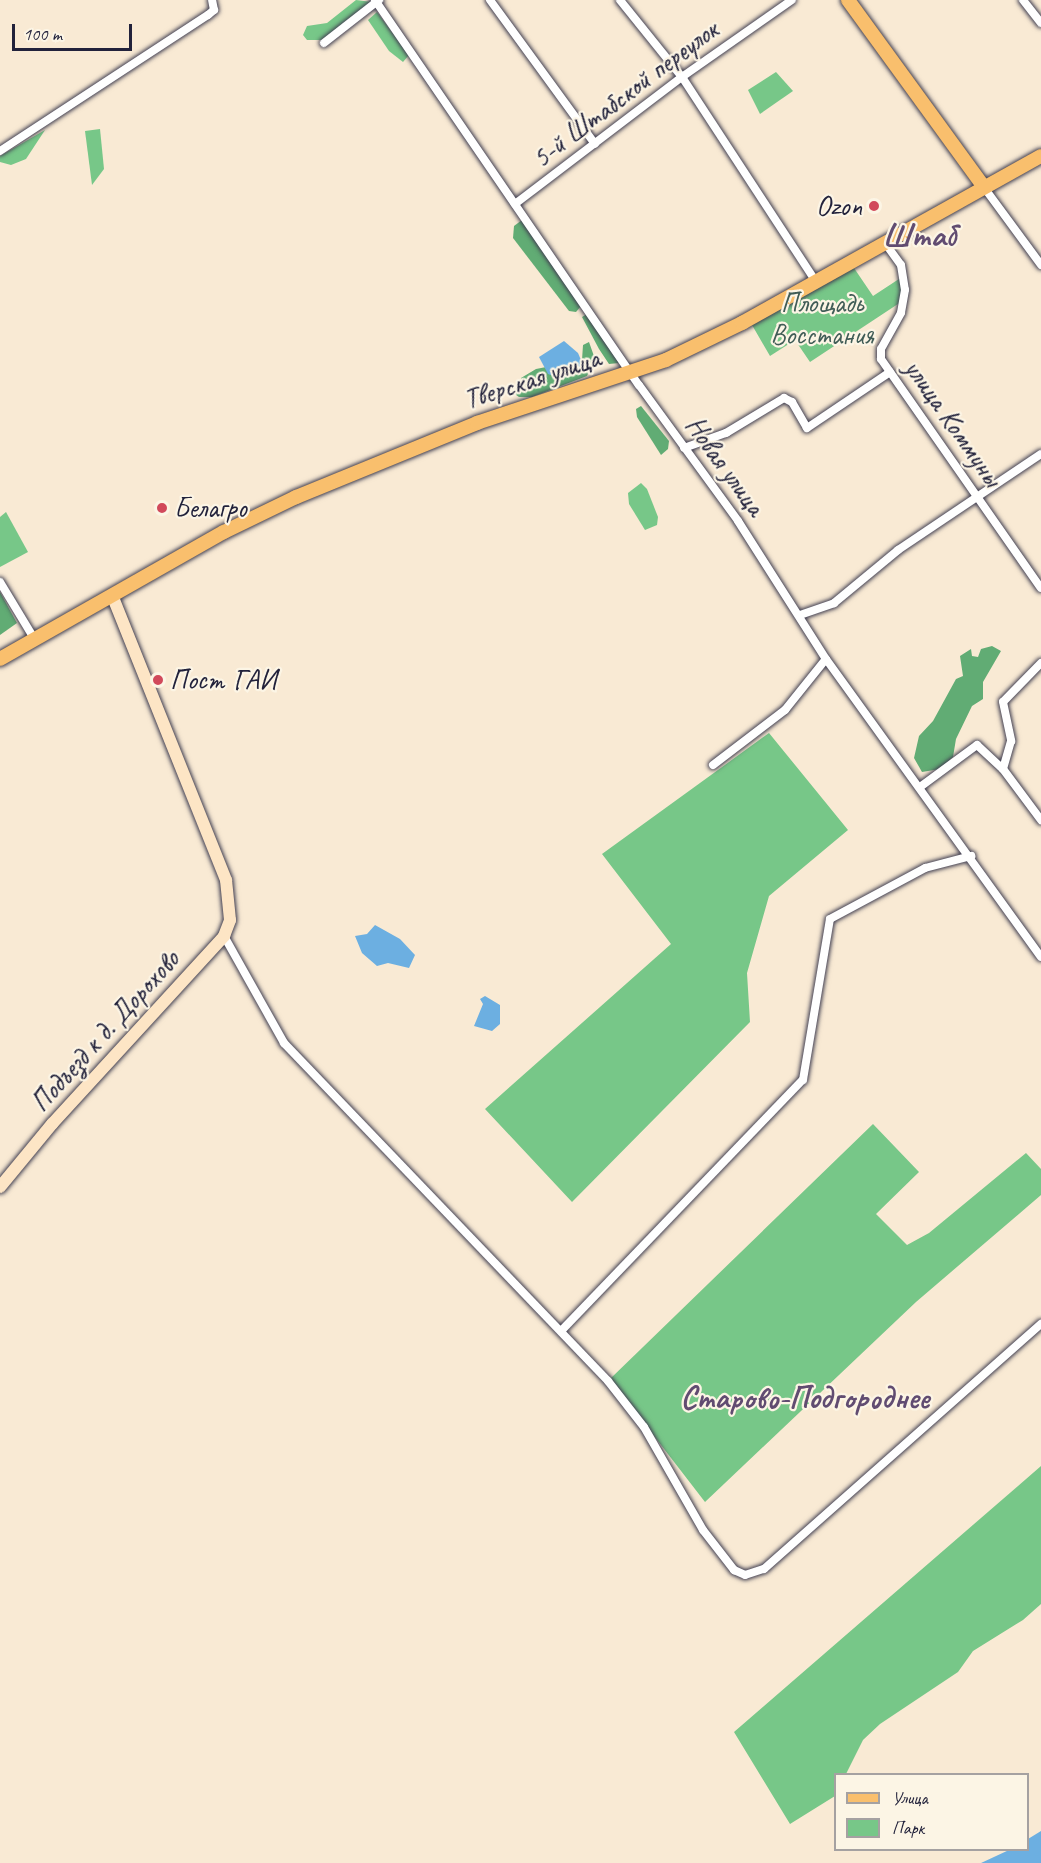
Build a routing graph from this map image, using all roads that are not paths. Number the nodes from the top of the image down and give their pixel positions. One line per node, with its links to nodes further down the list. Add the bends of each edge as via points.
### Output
1 (212, 0): 12 (street, via 214,10)
2 (490, 0): 11 (street)
3 (620, 0): 10 (street)
4 (792, 0): 10 (street, 5-й Штабской переулок)
5 (848, 0): 14 (main road)
6 (1023, 0): 8 (street)
7 (377, 1): 9 (street); 15 (street, Новая улица)
8 (1041, 23)
9 (324, 43)
10 (682, 77): 11 (street, 5-й Штабской переулок); 18 (street)
11 (595, 144): 15 (street, 5-й Штабской переулок)
12 (0, 151)
13 (1041, 156): 14 (main road, Тверская улица)
14 (982, 186): 16 (main road, Тверская улица); 17 (street)
15 (515, 204): 20 (street, Новая улица)
16 (885, 243): 18 (main road, Тверская улица); 19 (street, улица Коммуны, via 905,278 901,312 880,354)
17 (1041, 265)
18 (816, 282): 20 (main road, Тверская улица, via 742,323)
19 (890, 372): 21 (street, via 807,428 792,402 784,398 726,433); 23 (street, улица Коммуны)
20 (632, 374): 21 (street, Новая улица); 26 (main road, Тверская улица, via 515,409 315,488 224,532)
21 (684, 448): 27 (street, Новая улица)
22 (1041, 454): 23 (street)
23 (979, 497): 25 (street, улица Коммуны); 27 (street, via 898,550 834,603)
24 (0, 582): 28 (street)
25 (1041, 588)
26 (113, 597): 28 (main road, Тверская улица); 37 (street, via 228,886 231,913)
27 (800, 615): 30 (street, Новая улица)
28 (35, 640): 29 (main road, Тверская улица)
29 (0, 659)
30 (826, 659): 32 (street, via 785,710); 34 (street, Новая улица)
31 (1041, 663): 33 (street, via 1003,702 1011,741)
32 (713, 765)
33 (1003, 769): 34 (street, via 977,745); 35 (street)
34 (920, 787): 36 (street, Новая улица)
35 (1041, 820)
36 (971, 856): 38 (street, Новая улица); 41 (street, via 926,868 830,919 803,1080)
37 (224, 936): 39 (street, Подъезд к д. Дорохово, via 52,1124); 41 (street, via 284,1043)
38 (1041, 957)
39 (0, 1187)
40 (1041, 1323): 41 (street, via 764,1569 745,1575 734,1570 703,1530 644,1427)
41 (562, 1330)

